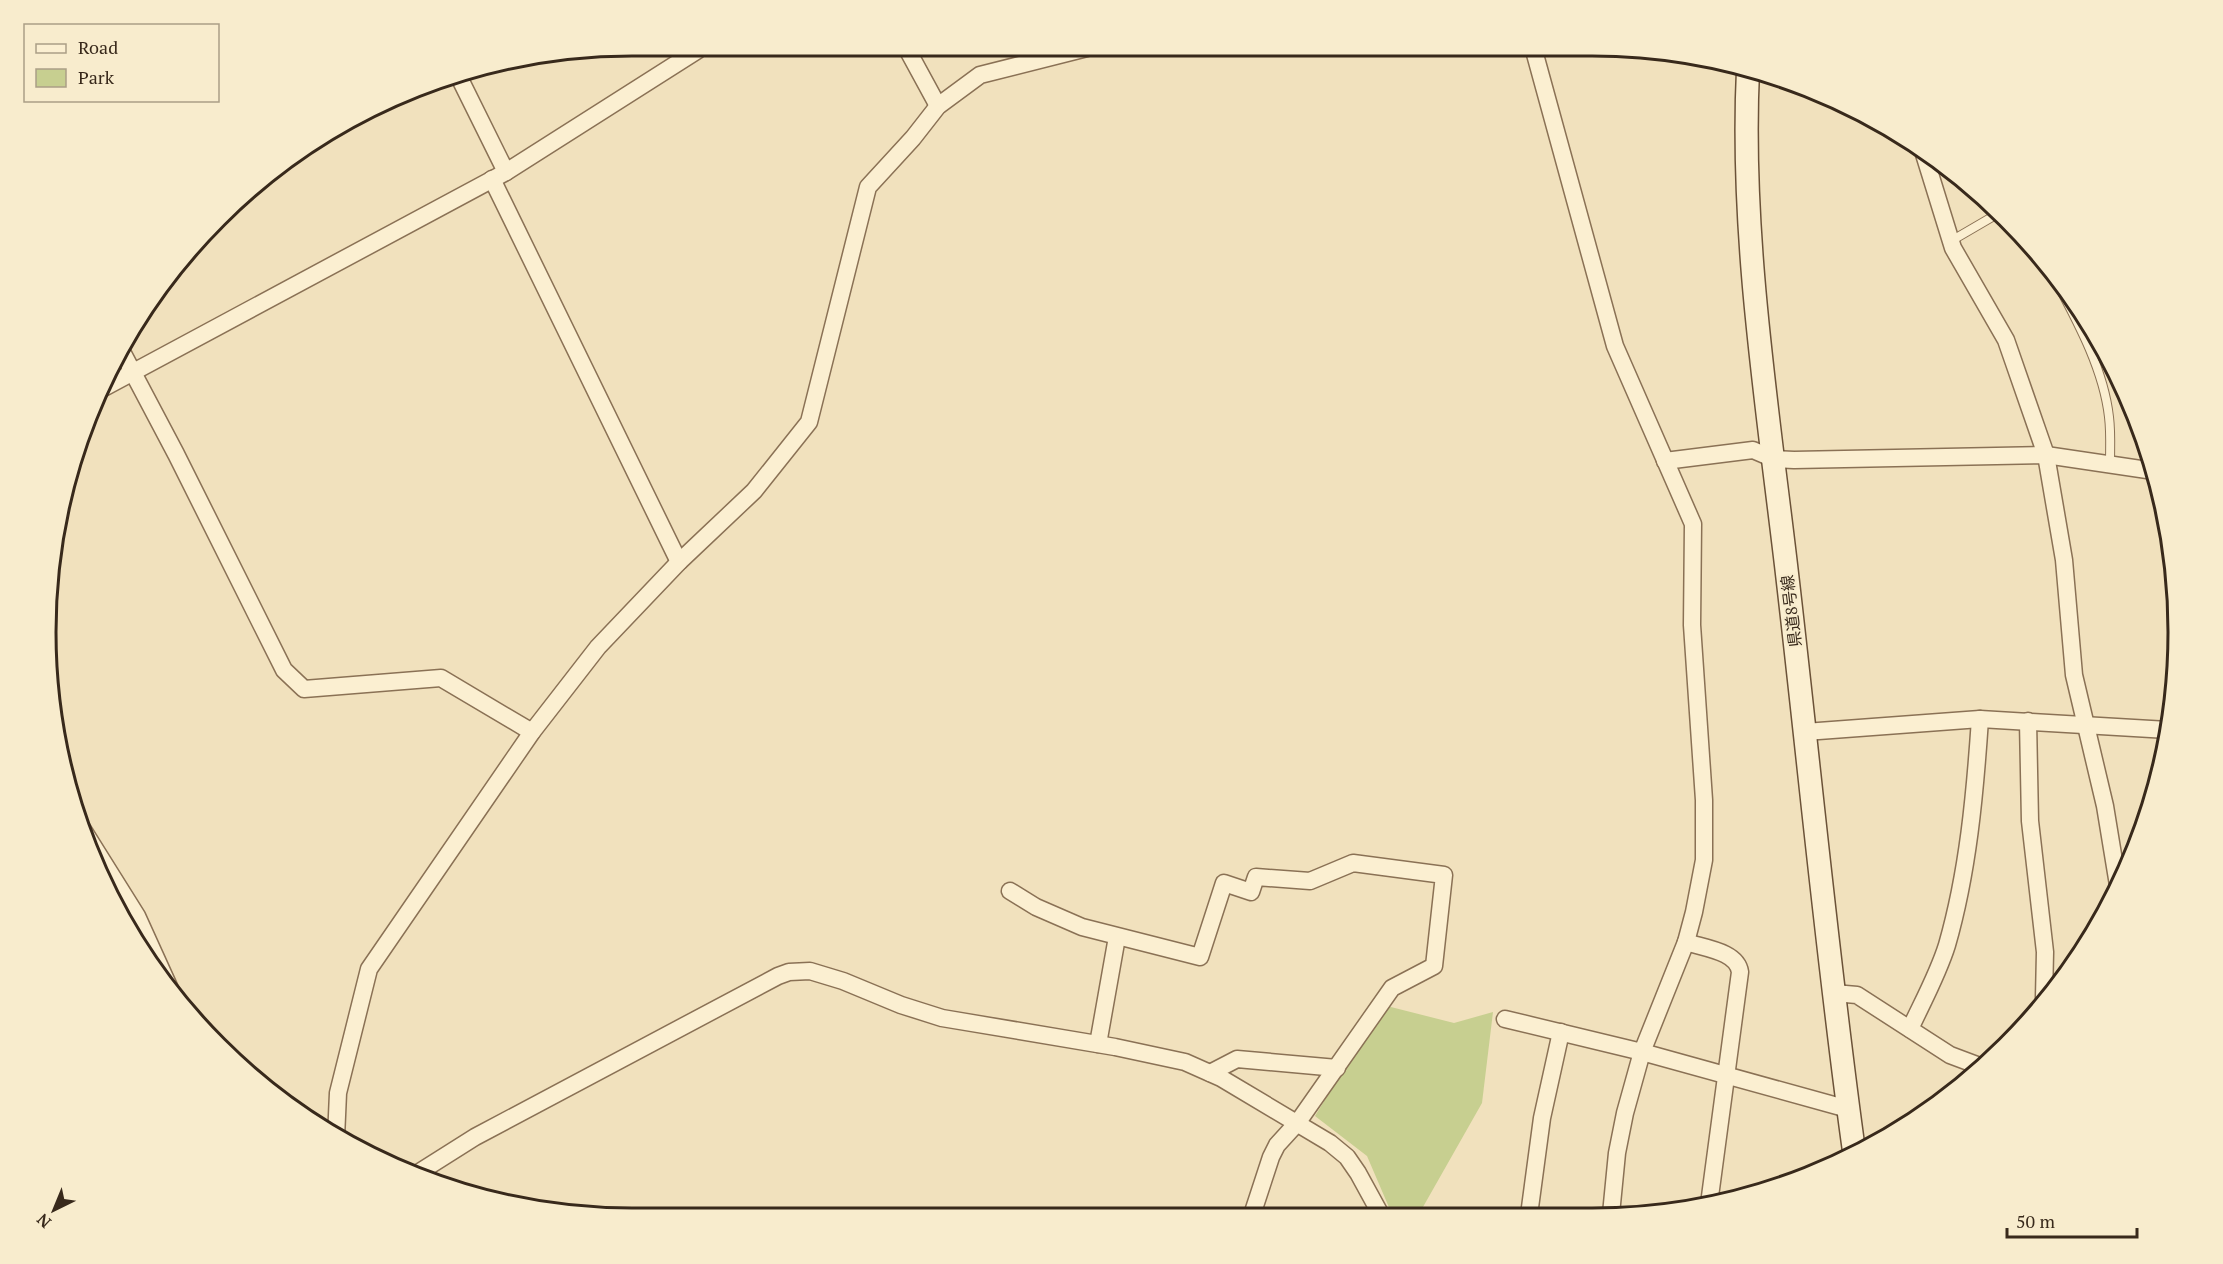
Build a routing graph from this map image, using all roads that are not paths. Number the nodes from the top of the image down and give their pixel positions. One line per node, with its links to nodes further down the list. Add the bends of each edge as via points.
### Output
1 (688, 56): 9 (street)
2 (911, 56): 7 (street)
3 (1055, 56): 7 (street, via 980,75)
4 (1535, 56): 18 (street, via 1615,346)
5 (1748, 77): 17 (main road, 県道8号線, via 1748,190)
6 (461, 82): 9 (street)
7 (938, 106): 21 (street, via 868,187 809,422 754,491)
8 (1927, 164): 11 (street)
9 (499, 175): 14 (street); 21 (street)
10 (1992, 217): 11 (lane)
11 (1951, 242): 16 (street, via 2006,340)
12 (2071, 314): 19 (lane, via 2105,394)
13 (125, 358): 14 (street)
14 (133, 373): 15 (street); 26 (street, via 284,670 304,689 441,678)
15 (112, 384)
16 (2046, 455): 17 (street); 19 (street); 24 (street, via 2064,560 2074,675)
17 (1774, 459): 18 (street, via 1753,450); 27 (main road, 県道8号線)
18 (1665, 461): 32 (street, via 1693,524 1692,625 1704,800 1704,860)
19 (2110, 464): 20 (street)
20 (2144, 469)
21 (679, 562): 26 (street, via 598,647)
22 (1980, 719): 23 (street); 27 (street); 37 (street, via 1974,799 1953,920 1946,947)
23 (2028, 721): 24 (street); 34 (street, via 2030,821 2045,952)
24 (2086, 724): 25 (street); 29 (street)
25 (2159, 729)
26 (532, 732): 47 (street, via 369,969 338,1093)
27 (1805, 732): 35 (main road, 県道8号線)
28 (103, 862): 33 (street, via 137,916)
29 (2116, 871)
30 (1010, 891): 31 (street, via 1062,920)
31 (1117, 937): 39 (street); 42 (street, via 1200,957 1224,883 1251,892 1256,876 1310,880 1353,863 1444,875 1434,966 1392,988)
32 (1686, 942): 40 (street); 44 (street, via 1730,957 1739,966)
33 (154, 953)
34 (2044, 988)
35 (1834, 993): 37 (street, via 1857,995); 45 (main road, 県道8号線)
36 (1505, 1018): 38 (street)
37 (1910, 1029): 41 (street, via 1950,1055)
38 (1562, 1032): 40 (street); 54 (street, via 1542,1118)
39 (1098, 1044): 43 (street, via 1163,1056); 49 (street, via 942,1018 810,971 789,972 475,1137)
40 (1642, 1052): 44 (street); 51 (street, via 1620,1134)
41 (1973, 1064)
42 (1337, 1068): 43 (street, via 1237,1059); 46 (street)
43 (1210, 1073): 46 (street)
44 (1726, 1076): 45 (street); 50 (street)
45 (1848, 1109): 48 (main road, 県道8号線)
46 (1298, 1122): 52 (street, via 1273,1151); 53 (street, via 1347,1157)
47 (337, 1126)
48 (1853, 1145)
49 (424, 1170)
50 (1710, 1195)
51 (1612, 1207)
52 (1254, 1208)
53 (1376, 1208)
54 (1529, 1208)

